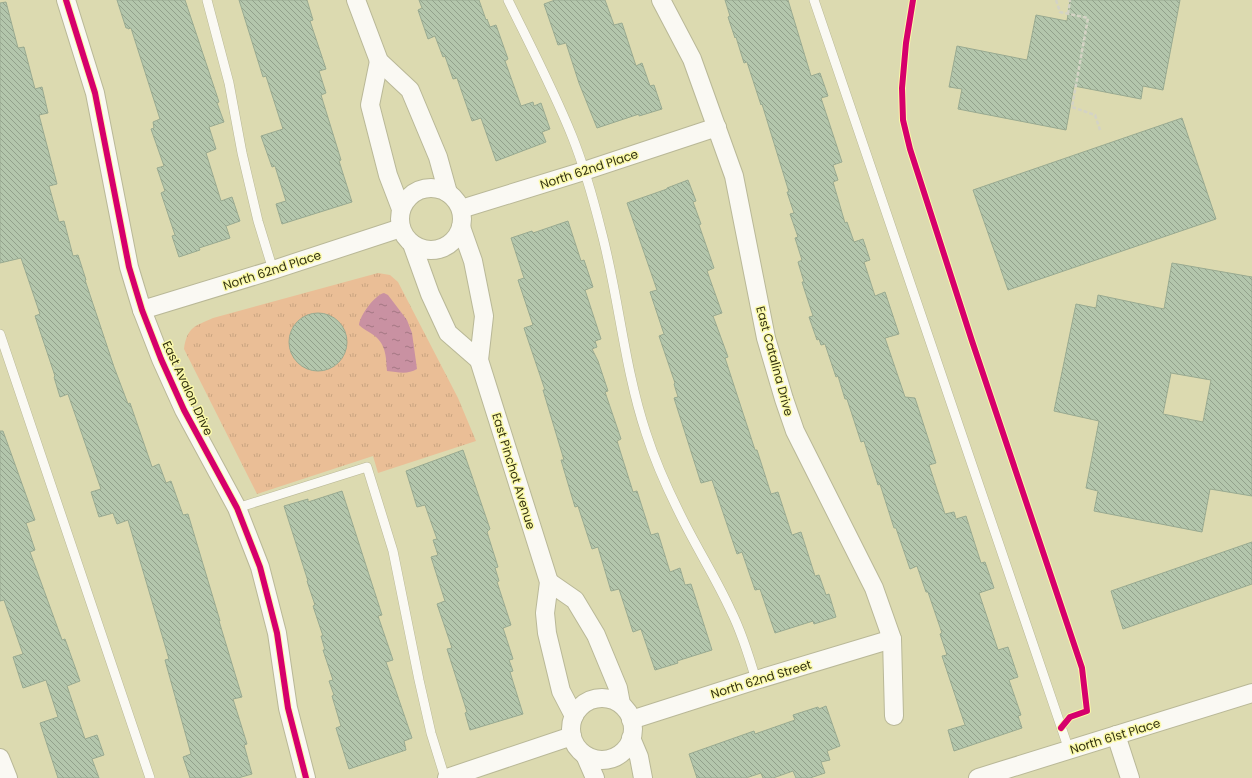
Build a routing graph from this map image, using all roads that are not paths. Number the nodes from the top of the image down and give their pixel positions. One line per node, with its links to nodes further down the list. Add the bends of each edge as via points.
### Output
1 (66, 0): 17 (street, East Avalon Drive, via 95,93 129,267)
2 (207, 0): 16 (lane, via 229,83 258,221)
3 (356, 0): 7 (street)
4 (508, 0): 9 (lane, via 545,76)
5 (661, 0): 8 (street, East Catalina Drive, via 692,59)
6 (814, 0): 32 (lane)
7 (378, 61): 10 (street, via 410,90 438,157); 11 (street, via 370,105 388,175)
8 (718, 127): 9 (street, North 62nd Place); 22 (street, East Catalina Drive, via 734,176 766,338 784,399 795,431 874,588)
9 (584, 171): 12 (street, North 62nd Place); 23 (lane, via 612,274 631,381 646,433 680,514 732,612)
10 (448, 193): 11 (street, via 440,189 421,189 412,194); 12 (street, via 458,202)
11 (401, 209): 14 (street)
12 (461, 209): 13 (street)
13 (462, 227): 15 (street, via 454,240 441,249 421,249); 19 (street, East Pinchot Avenue, via 473,261 484,316)
14 (401, 228): 15 (street); 16 (street, North 62nd Place)
15 (412, 244): 19 (street, via 430,294 448,333)
16 (273, 270): 17 (street, North 62nd Place)
17 (142, 310): 20 (street, East Avalon Drive, via 184,410)
18 (0, 334): 36 (lane)
19 (479, 360): 21 (street, East Pinchot Avenue)
20 (237, 508): 37 (street, East Avalon Drive, via 260,567 278,633 288,708); 38 (lane, via 367,467 393,551 431,733)
21 (548, 582): 25 (street, via 575,600 596,635 618,688); 26 (street, East Pinchot Avenue, via 546,633 562,691)
22 (892, 639): 23 (street, North 62nd Street); 27 (street, East Catalina Drive)
23 (756, 680): 28 (street, North 62nd Street)
24 (1252, 693): 29 (street, North 61st Place)
25 (620, 704): 26 (street, via 604,698 594,699 579,708); 28 (street)
26 (574, 716): 30 (street)
27 (894, 716)
28 (631, 720): 31 (street)
29 (1116, 735): 32 (street, North 61st Place); 42 (street)
30 (572, 736): 33 (street, via 574,743); 38 (street)
31 (631, 738): 33 (street, via 627,747 612,758 594,759); 40 (street, via 639,757)
32 (1069, 750): 41 (street, North 61st Place)
33 (585, 755): 39 (street)
34 (0, 758): 35 (street)
35 (8, 778)
36 (150, 778)
37 (306, 778)
38 (446, 778)
39 (595, 778)
40 (643, 778)
41 (978, 778)
42 (1130, 778)

